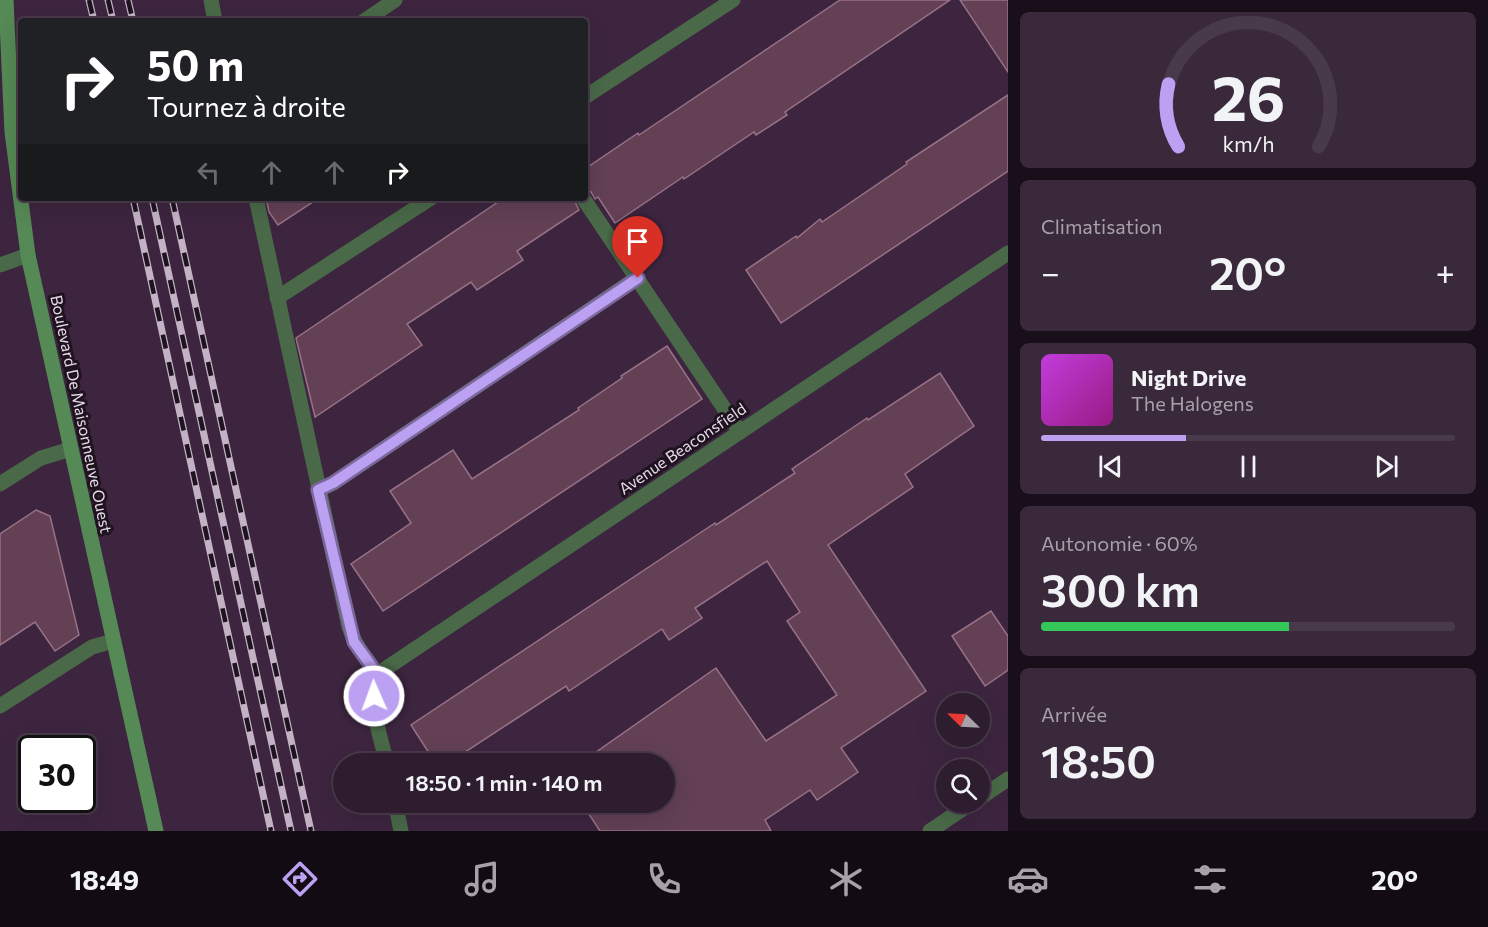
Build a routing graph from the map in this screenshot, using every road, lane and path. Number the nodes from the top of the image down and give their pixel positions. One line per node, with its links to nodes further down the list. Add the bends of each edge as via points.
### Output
1 (6, 0): 7 (street, Boulevard De Maisonneuve Ouest)
2 (211, 0): 5 (street)
3 (395, 0): 6 (street)
4 (733, 0): 8 (street)
5 (214, 18)
6 (368, 18)
7 (4, 59): 9 (street, Boulevard De Maisonneuve Ouest)
8 (588, 96)
9 (18, 178)
10 (21, 201): 15 (street, Boulevard De Maisonneuve Ouest)
11 (257, 201): 18 (street)
12 (426, 201): 18 (street)
13 (585, 201): 17 (street)
14 (1008, 253): 19 (street, Avenue Beaconsfield)
15 (28, 255): 16 (street); 20 (street, Boulevard De Maisonneuve Ouest)
16 (0, 265)
17 (638, 278): 19 (street); 22 (street)
18 (277, 298): 22 (street)
19 (740, 432): 24 (street, Avenue Beaconsfield)
20 (71, 449): 21 (street, via 41,458); 23 (street, Boulevard De Maisonneuve Ouest)
21 (0, 484)
22 (318, 490): 24 (street, via 354,642)
23 (113, 641): 25 (street, via 92,647); 31 (street, Boulevard De Maisonneuve Ouest)
24 (378, 675): 26 (street, via 374,703)
25 (0, 706)
26 (385, 753)
27 (1008, 779): 28 (street)
28 (990, 791)
29 (398, 813): 32 (street)
30 (957, 813): 33 (street)
31 (154, 830)
32 (402, 831)
33 (930, 831)

